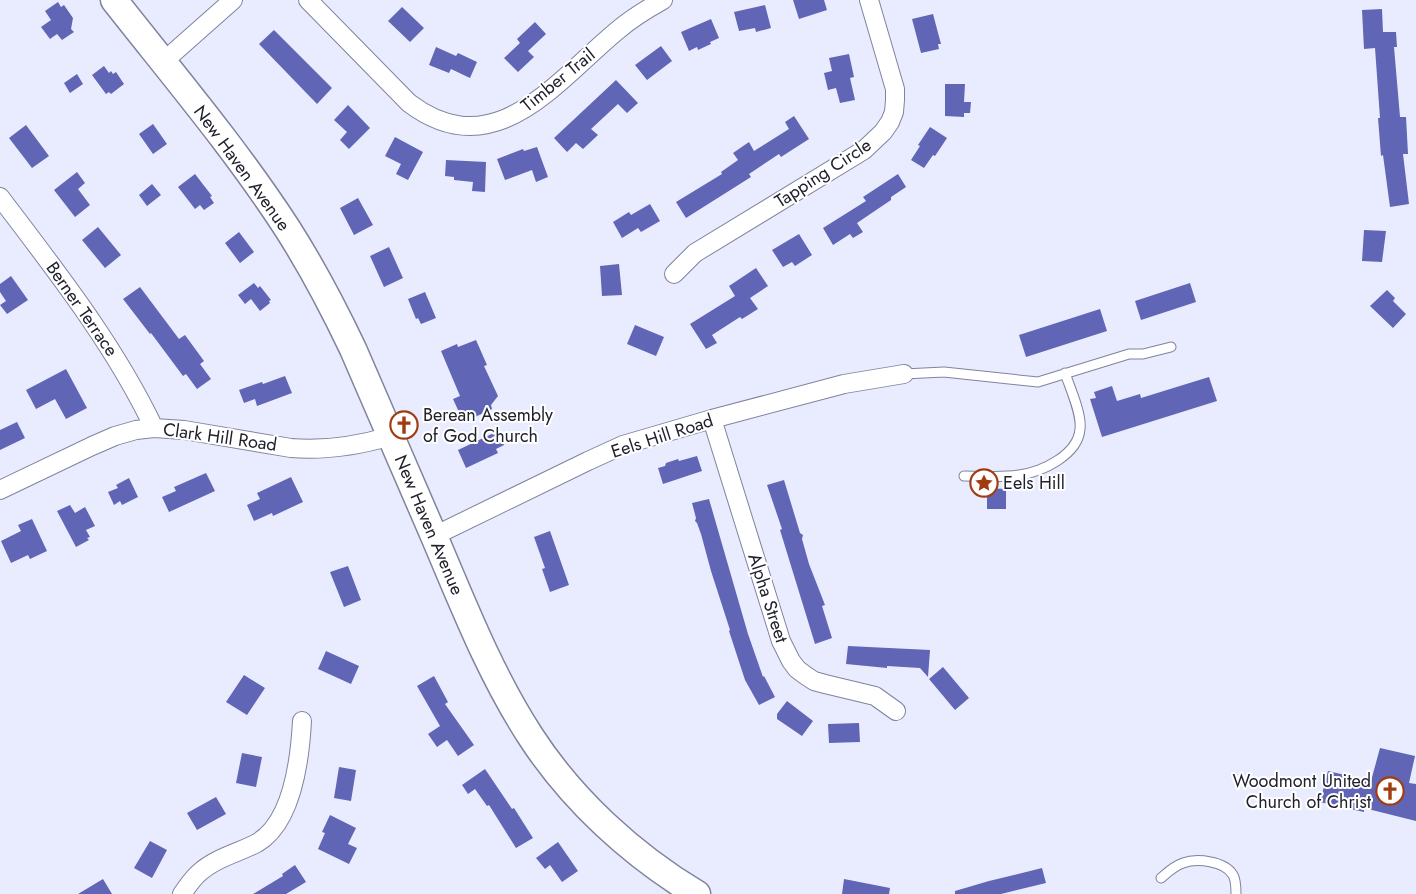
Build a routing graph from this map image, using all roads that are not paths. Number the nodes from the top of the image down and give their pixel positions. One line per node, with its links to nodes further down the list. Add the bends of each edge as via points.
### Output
1 (114, 0): 6 (main road, New Haven Avenue)
2 (233, 0): 6 (street)
3 (308, 0): 4 (street, Timber Trail, via 409,103 439,121 476,126 502,120 534,103 619,29)
4 (662, 0)
5 (869, 0): 8 (street, Tapping Circle, via 895,89 894,112 883,132 864,150 695,253)
6 (163, 62): 14 (main road, New Haven Avenue, via 287,228 334,310)
7 (0, 197): 13 (street, Berner Terrace, via 108,345)
8 (674, 274)
9 (1171, 347): 11 (lane, via 1129,354)
10 (904, 374): 11 (lane, via 944,372 1038,382); 12 (street, Eels Hill Road, via 844,384)
11 (1064, 374): 15 (lane, via 1081,428 1077,442 1066,455 1051,465 1020,475)
12 (712, 419): 17 (street, Eels Hill Road, via 624,445); 18 (street, Alpha Street, via 781,641 791,661 814,681 876,696)
13 (154, 428): 14 (street, Clark Hill Road, via 308,450 365,444); 16 (street, Clark Hill Road, via 115,436)
14 (391, 436): 17 (main road, New Haven Avenue)
15 (964, 476)
16 (0, 490)
17 (434, 536): 22 (main road, New Haven Avenue, via 463,607 496,674 546,757 572,790 614,832 656,867)
18 (896, 710)
19 (302, 721): 21 (street, via 292,788 277,824 256,843 200,872)
20 (1161, 878): 23 (lane, via 1171,869 1192,860 1219,864 1233,875)
21 (182, 894)
22 (697, 894)
23 (1236, 894)

